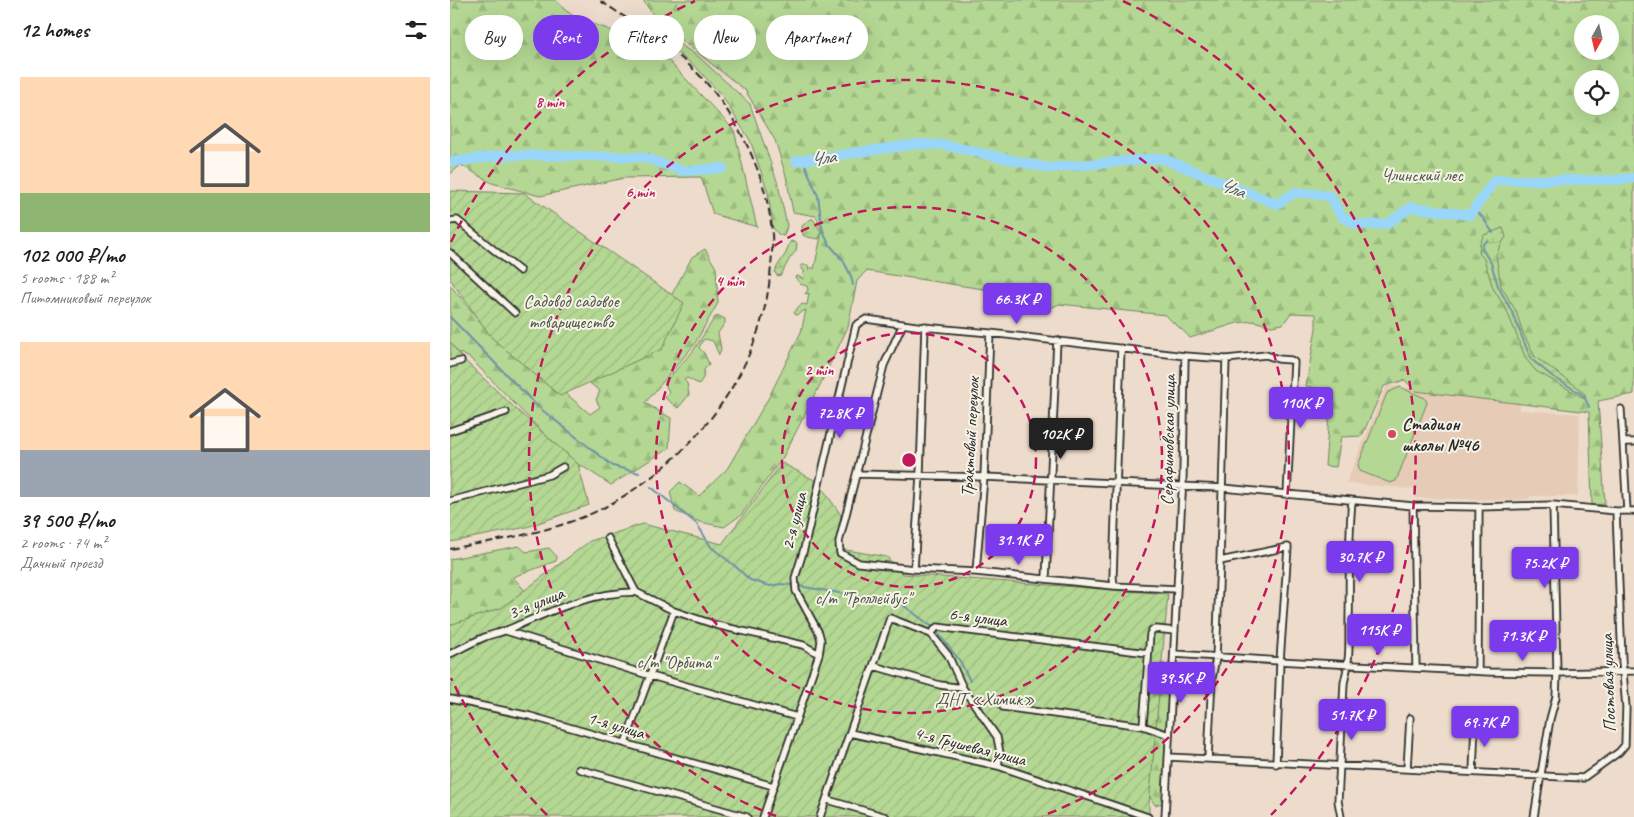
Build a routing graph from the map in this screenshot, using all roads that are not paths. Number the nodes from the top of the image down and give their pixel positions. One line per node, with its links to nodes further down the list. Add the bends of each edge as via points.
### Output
1 (450, 221): 3 (street, via 457,220)
2 (450, 253): 4 (street)
3 (520, 271)
4 (515, 314)
5 (903, 324): 6 (street, Серафимовская улица, via 866,318); 7 (street, Серафимовская улица); 21 (street, via 884,366)
6 (856, 325): 51 (street, 2-я улица, via 795,578 796,591 822,641)
7 (925, 326): 8 (street, Серафимовская улица); 22 (street)
8 (990, 332): 9 (street, Серафимовская улица); 23 (street, Трактовый переулок)
9 (1056, 340): 10 (street, Серафимовская улица); 24 (street)
10 (1121, 348): 11 (street, Серафимовская улица); 25 (street)
11 (1185, 356): 12 (street); 26 (street, Серафимовская улица)
12 (1226, 359): 27 (street); 28 (street, via 1266,355 1294,362)
13 (460, 361): 14 (street)
14 (450, 364)
15 (1621, 409): 18 (street)
16 (506, 412): 17 (street)
17 (450, 431)
18 (1624, 442): 19 (street); 35 (street)
19 (1634, 442)
20 (563, 467): 29 (street, via 549,475)
21 (857, 474): 22 (street); 39 (street, via 839,542 840,553 859,563)
22 (920, 475): 23 (street); 39 (street)
23 (984, 477): 24 (street); 40 (street, Трактовый переулок)
24 (1050, 480): 25 (street); 41 (street)
25 (1117, 483): 26 (street); 42 (street)
26 (1182, 487): 27 (street); 43 (street, Серафимовская улица)
27 (1223, 488): 28 (street); 38 (street)
28 (1287, 495): 30 (street)
29 (450, 501)
30 (1352, 501): 32 (street); 55 (street)
31 (1553, 505): 33 (street); 34 (street); 61 (street)
32 (1413, 506): 33 (street); 57 (street)
33 (1479, 507): 58 (street)
34 (1616, 511): 35 (street); 60 (street, Постовая улица)
35 (1626, 511): 36 (street)
36 (1634, 511)
37 (608, 538): 44 (street)
38 (1220, 561): 53 (street); 54 (street, via 1288,546)
39 (914, 569): 40 (street)
40 (976, 572): 41 (street)
41 (1046, 579): 42 (street)
42 (1114, 586): 43 (street)
43 (1177, 589): 47 (street, Серафимовская улица)
44 (636, 592): 45 (street); 46 (street, 3-я улица, via 605,594 538,616)
45 (674, 611): 51 (street, via 803,645); 62 (street)
46 (506, 631): 50 (street, 3-я улица); 62 (street)
47 (1175, 631): 49 (street, via 1152,630); 52 (street, Серафимовская улица)
48 (930, 634): 49 (street, 6-я улица, via 938,627); 56 (street, via 890,618); 63 (street, 6-я улица, via 948,654)
49 (1148, 653): 69 (street)
50 (450, 654)
51 (819, 654): 66 (street, 2-я улица)
52 (1174, 654): 53 (street); 71 (street, Серафимовская улица)
53 (1216, 658): 54 (street); 74 (street)
54 (1279, 661): 55 (street); 75 (street)
55 (1349, 665): 57 (street); 77 (street, via 1344,683)
56 (874, 666): 63 (street, via 940,685); 70 (street)
57 (1416, 668): 58 (street)
58 (1478, 671): 61 (street)
59 (1634, 671): 60 (street)
60 (1623, 672): 61 (street); 81 (street, Постовая улица, via 1626,707 1625,744 1622,749 1583,778)
61 (1557, 673): 81 (street, via 1556,697)
62 (651, 676): 66 (street); 72 (street)
63 (963, 688): 76 (street, 6-я улица, via 997,737)
64 (450, 699): 72 (street, 1-я улица)
65 (1003, 707): 69 (street)
66 (797, 717): 82 (street, 2-я улица)
67 (1410, 718): 79 (street)
68 (1475, 724): 80 (street)
69 (1143, 726): 71 (street)
70 (850, 733): 76 (street, 4-я Грушевая улица); 83 (street)
71 (1169, 735): 73 (street, Серафимовская улица)
72 (626, 742): 82 (street, 1-я улица)
73 (1168, 758): 74 (street, Постовая улица); 89 (street, Серафимовская улица)
74 (1208, 760): 75 (street, Постовая улица)
75 (1276, 764): 77 (street, Постовая улица)
76 (998, 766): 88 (street, 4-я Грушевая улица)
77 (1340, 767): 79 (street, Постовая улица); 90 (street)
78 (579, 769): 84 (street)
79 (1407, 769): 80 (street, Постовая улица)
80 (1473, 772): 81 (street, Постовая улица)
81 (1540, 776): 91 (street)
82 (773, 786): 85 (street, 2-я улица)
83 (828, 800): 86 (street); 87 (street)
84 (747, 817)
85 (764, 817)
86 (820, 817)
87 (886, 817)
88 (1148, 817)
89 (1165, 817)
90 (1340, 817)
91 (1534, 817)

